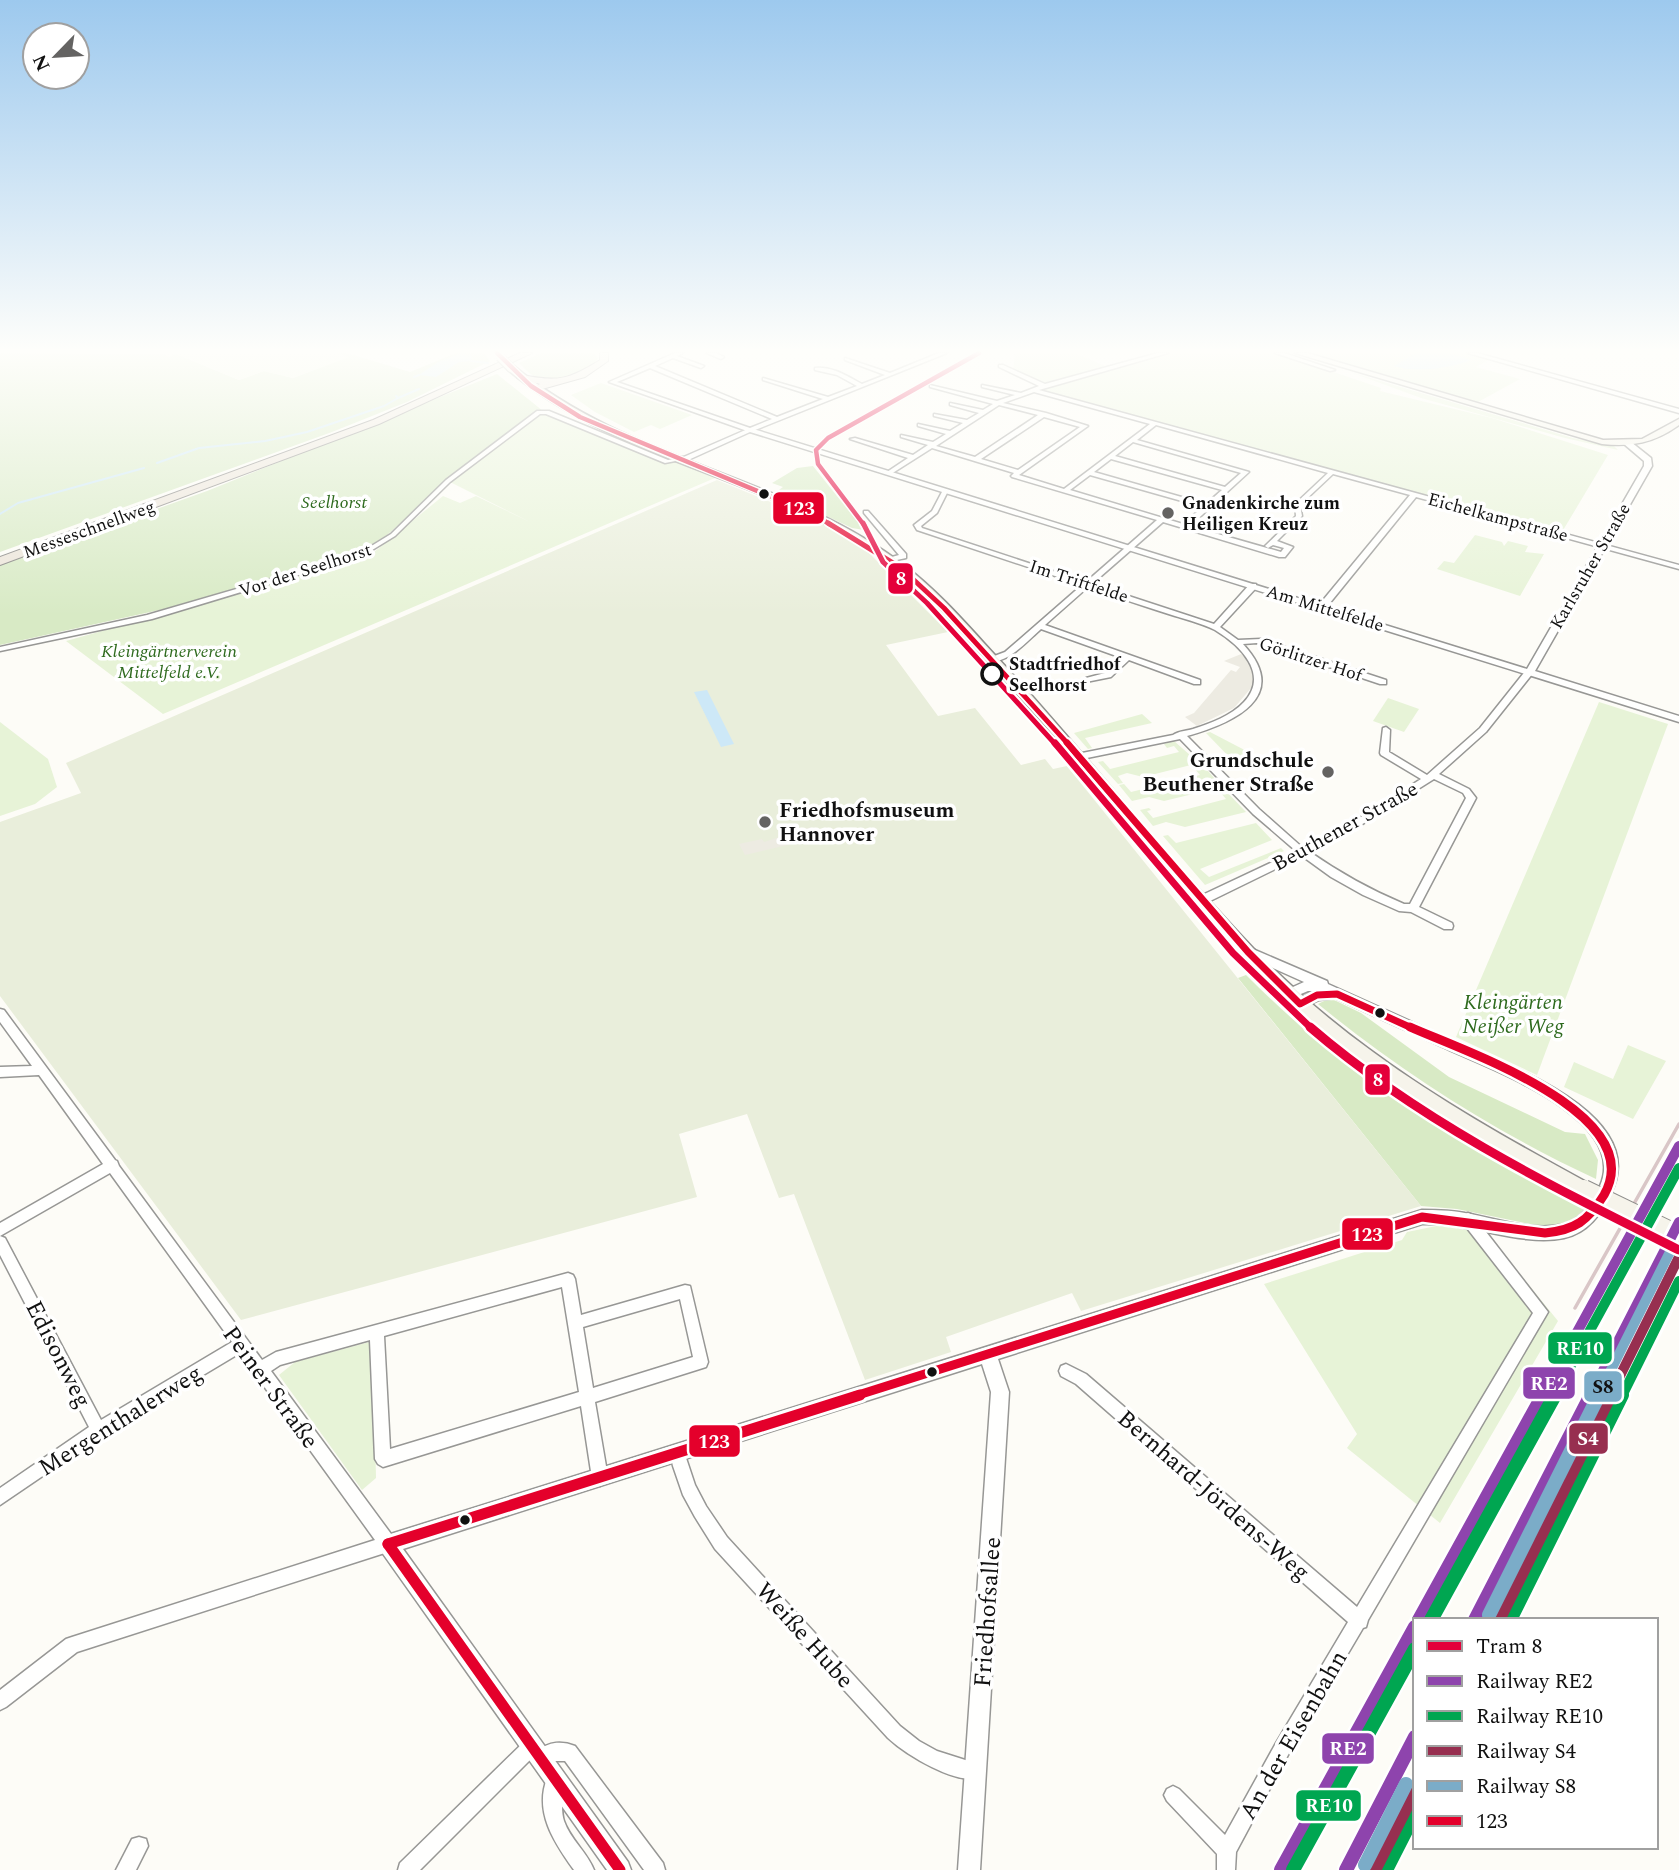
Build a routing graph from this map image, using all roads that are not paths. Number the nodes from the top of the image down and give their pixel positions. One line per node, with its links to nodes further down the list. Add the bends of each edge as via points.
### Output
1 (326, 440): 38 (highway, Messeschnellweg)
2 (502, 440): 47 (street, Vor der Seelhorst, via 449,481 393,535 362,555 149,617)
3 (615, 440): 20 (street, Vor der Seelhorst, via 667,462)
4 (635, 440): 20 (main road)
5 (726, 440): 20 (street)
6 (783, 440): 24 (street, Am Mittelfelde)
7 (857, 440): 18 (street)
8 (916, 440): 17 (street)
9 (939, 440): 17 (street)
10 (1005, 440): 21 (street)
11 (1065, 440): 22 (street)
12 (1132, 440): 19 (street); 26 (street, via 1246,472)
13 (1217, 440): 23 (street, Eichelkampstraße)
14 (1606, 440): 16 (main road)
15 (1650, 440): 16 (main road)
16 (1628, 444): 35 (street, Karlsruher Straße, via 1648,463)
17 (931, 445): 18 (street); 21 (street)
18 (912, 457): 24 (street)
19 (1110, 457): 25 (street); 26 (street)
20 (682, 459): 39 (main road, via 815,515)
21 (975, 460): 22 (street)
22 (1019, 472): 28 (street, via 1014,476)
23 (1332, 472): 29 (street, Eichelkampstraße); 34 (street, via 1297,505 1299,516)
24 (889, 473): 27 (street, Am Mittelfelde)
25 (1089, 473): 28 (street); 30 (street)
26 (1226, 489): 30 (street)
27 (945, 491): 36 (street, Am Mittelfelde); 41 (street, Im Triftfelde, via 935,512 917,527)
28 (1065, 491): 32 (street)
29 (1414, 495): 35 (street, Eichelkampstraße); 43 (street)
30 (1208, 506): 33 (street)
31 (866, 512): 39 (street, via 903,556)
32 (1161, 520): 33 (street); 36 (street)
33 (1185, 526): 37 (street)
34 (1272, 542): 37 (street); 37 (street, via 1290,547 1282,555)
35 (1603, 546): 40 (street, Eichelkampstraße); 50 (street, Karlsruher Straße)
36 (1130, 548): 41 (street); 42 (street, Am Mittelfelde)
37 (1265, 550)
38 (0, 559)
39 (891, 561): 49 (main road, via 917,581)
40 (1679, 566)
41 (1088, 584): 44 (street); 45 (street, Im Triftfelde)
42 (1253, 586): 43 (street, Am Mittelfelde); 45 (street)
43 (1322, 607): 50 (street, Am Mittelfelde)
44 (1040, 626): 48 (street); 49 (street, via 1008,654)
45 (1215, 627): 46 (street, Im Triftfelde)
46 (1239, 642): 53 (street, Görlitzer Hof, via 1258,641); 56 (street, via 1259,669 1255,692 1230,717)
47 (0, 649)
48 (1127, 658): 51 (street, via 1108,675); 52 (street)
49 (992, 660): 57 (main road)
50 (1530, 671): 54 (street, Am Mittelfelde); 58 (street, Beuthener Straße, via 1483,730)
51 (1089, 680)
52 (1197, 682)
53 (1383, 682)
54 (1679, 719)
55 (1386, 730): 58 (street, via 1384,753)
56 (1180, 734): 57 (street); 59 (street)
57 (1082, 756): 60 (main road)
58 (1430, 777): 59 (street, Beuthener Straße, via 1375,814); 61 (street, via 1466,791 1471,798)
59 (1301, 853): 60 (street, Beuthener Straße); 61 (street, via 1343,882)
60 (1202, 900): 63 (main road)
61 (1413, 908): 62 (street)
62 (1448, 926)
63 (1248, 952): 64 (street); 65 (main road)
64 (1337, 994): 65 (street); 70 (street, via 1552,1092 1579,1113 1605,1145 1611,1175 1608,1188 1581,1224 1551,1232)
65 (1295, 999): 72 (main road, bridge, via 1416,1093 1584,1189)
66 (0, 1013): 67 (street, Peiner Straße)
67 (41, 1070): 68 (street); 69 (street, Peiner Straße)
68 (0, 1072)
69 (113, 1165): 71 (street); 76 (street, Peiner Straße)
70 (1466, 1217): 77 (street, via 1422,1217); 86 (street, An der Eisenbahn, via 1541,1312)
71 (0, 1230)
72 (1679, 1236)
73 (0, 1242): 81 (street, Edisonweg)
74 (575, 1323): 75 (street, via 568,1279); 80 (street); 80 (street, via 685,1291 701,1362)
75 (377, 1331): 79 (street, via 276,1359); 80 (street, via 383,1459)
76 (241, 1345): 79 (street, Peiner Straße); 81 (street, Mergenthalerweg)
77 (988, 1355): 82 (street); 89 (street, Friedhofsallee, via 1000,1392)
78 (1066, 1370): 86 (street, Bernhard-Jördens-Weg)
79 (259, 1371): 85 (street, Peiner Straße)
80 (588, 1396): 83 (street)
81 (98, 1430): 84 (street, Mergenthalerweg)
82 (678, 1454): 83 (street); 89 (street, Weiße Hube, via 685,1483 721,1542 894,1732 914,1751 938,1763)
83 (600, 1478): 85 (street)
84 (0, 1497)
85 (388, 1545): 87 (street, via 72,1645); 88 (street, Peiner Straße)
86 (1360, 1621): 90 (street, An der Eisenbahn, via 1282,1749 1226,1859)
87 (0, 1701)
88 (543, 1762): 93 (street); 94 (street, via 553,1823); 95 (street, Peiner Straße); 96 (street, via 550,1752 569,1752)
89 (975, 1772): 97 (street, Friedhofsallee)
90 (1172, 1795)
91 (139, 1846): 92 (street)
92 (125, 1870)
93 (407, 1870)
94 (585, 1870)
95 (620, 1870)
96 (656, 1870)
97 (969, 1870)

